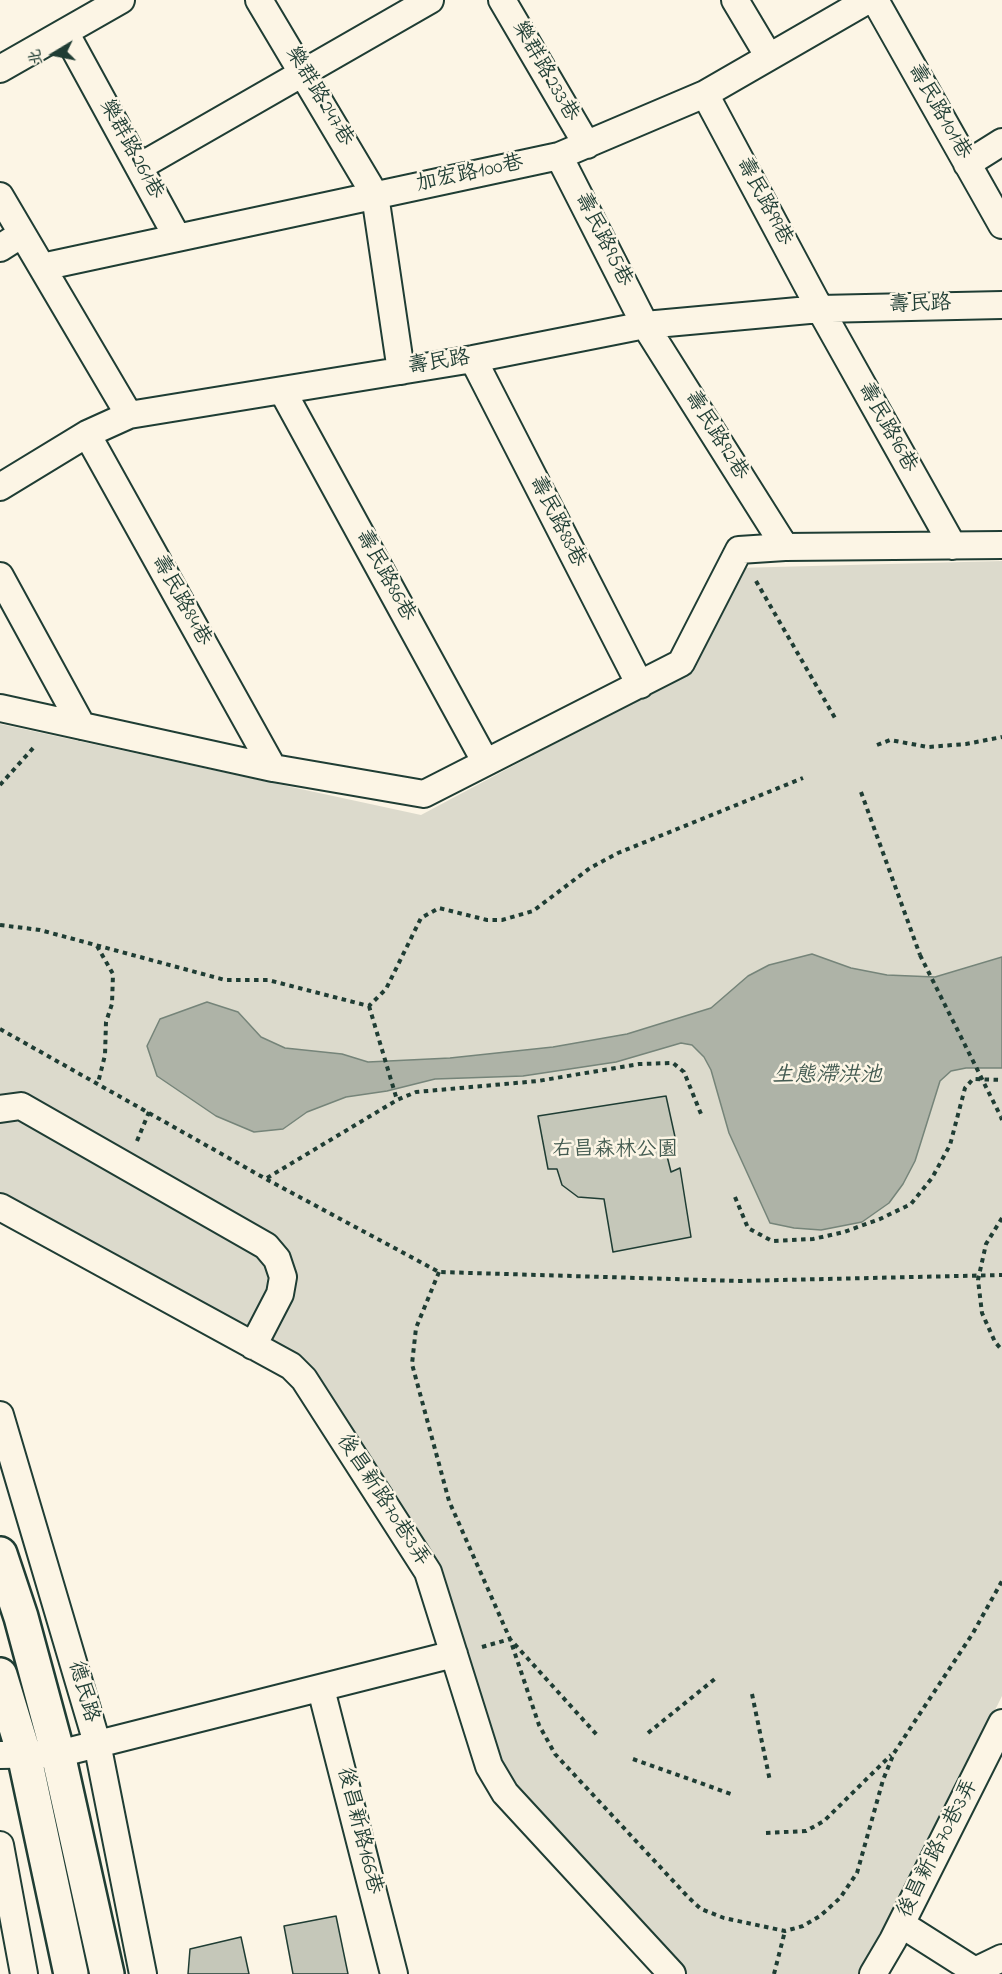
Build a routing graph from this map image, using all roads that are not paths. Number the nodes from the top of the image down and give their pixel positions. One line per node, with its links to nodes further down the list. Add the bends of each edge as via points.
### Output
1 (121, 0): 8 (street)
2 (259, 0): 11 (street, 樂群路247巷)
3 (430, 0): 11 (street)
4 (502, 0): 14 (street, 樂群路233巷)
5 (735, 0): 9 (street)
6 (868, 0): 9 (street, 加宏路100巷)
7 (875, 0): 16 (street, 壽民路101巷)
8 (65, 32): 10 (street); 17 (street, 樂群路261巷)
9 (769, 57): 12 (street, 加宏路100巷)
10 (0, 69)
11 (303, 72): 17 (street); 18 (street, 樂群路247巷)
12 (705, 94): 14 (street, 加宏路100巷); 26 (street, 壽民路99巷)
13 (1002, 142): 16 (street)
14 (587, 145): 15 (street, 加宏路100巷)
15 (559, 156): 18 (street, 加宏路100巷); 27 (street, 壽民路95巷)
16 (967, 164): 20 (street, 壽民路101巷)
17 (139, 166): 22 (street, 樂群路261巷)
18 (375, 195): 22 (street, 加宏路100巷); 29 (street)
19 (0, 196): 21 (street)
20 (1002, 225)
21 (22, 234): 23 (street); 24 (street)
22 (177, 237): 24 (street, 加宏路100巷)
23 (0, 248)
24 (42, 267): 31 (street)
25 (1002, 305): 26 (street, 壽民路)
26 (820, 309): 27 (street, 壽民路); 35 (street, 壽民路96巷)
27 (645, 325): 28 (street, 壽民路); 36 (street, 壽民路92巷)
28 (473, 359): 29 (street, 壽民路); 38 (street, 壽民路88巷)
29 (401, 371): 30 (street, 壽民路)
30 (283, 392): 31 (street, 壽民路); 41 (street, 壽民路86巷)
31 (129, 415): 32 (street, 壽民路)
32 (87, 434): 33 (street, 壽民路); 42 (street, 壽民路84巷)
33 (0, 487)
34 (1002, 545): 35 (street)
35 (953, 546): 36 (street)
36 (784, 547): 38 (street, via 739,550 681,663)
37 (0, 576): 40 (street)
38 (640, 685): 41 (street)
39 (0, 708): 40 (street)
40 (73, 724): 42 (street)
41 (485, 762): 42 (street, via 424,794)
42 (273, 768)
43 (0, 1109): 45 (street, via 21,1106 266,1246 277,1259 283,1277 279,1294)
44 (0, 1207): 45 (street, 後昌新路70巷3弄)
45 (253, 1346): 48 (street, 後昌新路70巷3弄, via 291,1366 304,1379 428,1572)
46 (0, 1414): 52 (street, 德民路)
47 (0, 1554): 54 (street, 德民路)
48 (454, 1654): 50 (street); 63 (street, 後昌新路70巷3弄, via 489,1766 506,1793)
49 (0, 1675): 53 (street)
50 (321, 1689): 52 (street); 62 (street, 後昌新路166巷)
51 (1002, 1723): 56 (street, 後昌新路70巷3弄)
52 (97, 1743): 54 (street); 61 (street, 德民路)
53 (12, 1754): 54 (street); 59 (street)
54 (58, 1754): 60 (street, 德民路)
55 (0, 1845): 58 (street)
56 (901, 1924): 57 (street, via 975,1971); 64 (street, 後昌新路70巷3弄)
57 (1002, 1958)
58 (24, 1974)
59 (71, 1974)
60 (106, 1974)
61 (143, 1974)
62 (394, 1974)
63 (672, 1974)
64 (873, 1974)

